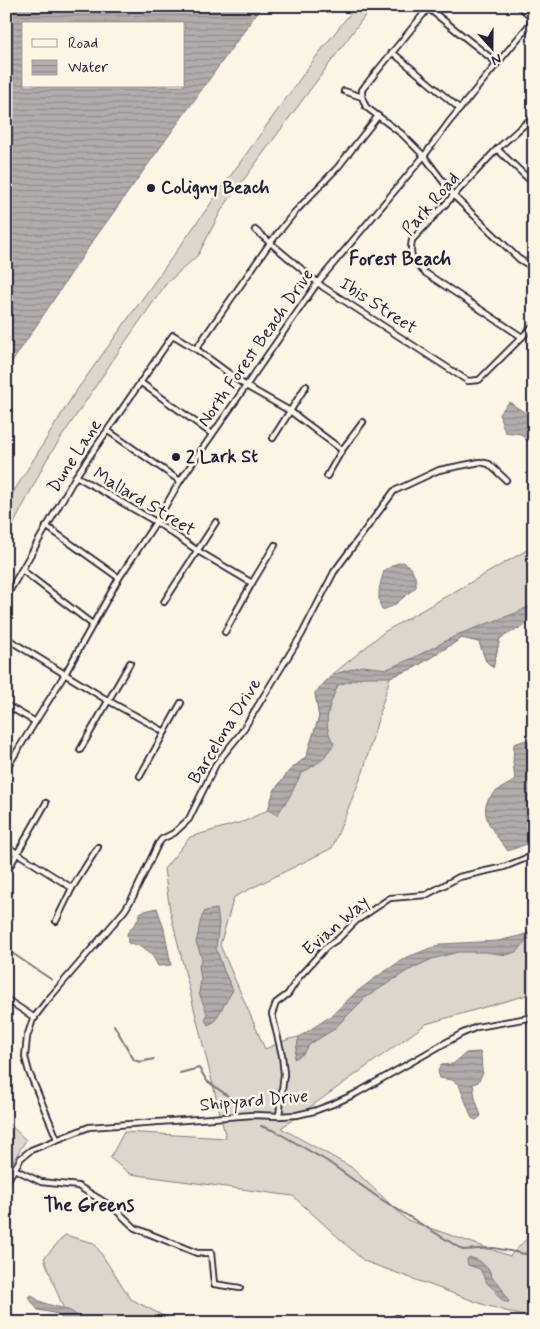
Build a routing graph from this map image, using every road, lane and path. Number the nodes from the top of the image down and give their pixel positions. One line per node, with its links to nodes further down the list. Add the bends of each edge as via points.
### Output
1 (519, 6): 3 (street)
2 (429, 7): 4 (street); 5 (street)
3 (534, 19): 5 (street, North Forest Beach Drive)
4 (392, 52): 7 (street, via 362,90); 8 (street)
5 (497, 63): 8 (street, North Forest Beach Drive)
6 (344, 91): 7 (street)
7 (362, 97): 9 (street, via 366,107)
8 (460, 109): 12 (street, North Forest Beach Drive)
9 (378, 116): 12 (street); 16 (street, via 338,168)
10 (534, 116): 11 (street, Park Road)
11 (497, 149): 13 (street); 14 (street, Park Road)
12 (424, 156): 14 (street); 18 (street, North Forest Beach Drive)
13 (534, 184)
14 (454, 196): 17 (street, via 519,259); 20 (street, Park Road, via 412,240 413,261 424,272)
15 (255, 230): 16 (street, Ibis Street)
16 (270, 243): 18 (street, Ibis Street); 21 (street)
17 (534, 268)
18 (318, 282): 20 (street, Ibis Street, via 468,381 479,380); 23 (street, North Forest Beach Drive)
19 (534, 325): 20 (street)
20 (522, 337)
21 (196, 349): 22 (street, Dune Lane, via 173,335); 23 (street)
22 (140, 382): 27 (street, Dune Lane); 28 (street)
23 (246, 386): 25 (street); 28 (street, North Forest Beach Drive)
24 (306, 386): 25 (street)
25 (290, 411): 29 (street); 30 (street)
26 (363, 422): 30 (street)
27 (108, 430): 31 (street, Dune Lane); 34 (street)
28 (212, 434): 34 (street, North Forest Beach Drive)
29 (273, 438)
30 (342, 450): 32 (street)
31 (76, 476): 35 (street, Mallard Street); 37 (street, Dune Lane)
32 (327, 476)
33 (506, 480): 68 (street, Barcelona Drive, via 490,464 480,462 439,470 394,491 334,572 302,634 241,733 216,764 189,819 158,844 125,910)
34 (180, 481): 35 (street, North Forest Beach Drive)
35 (156, 522): 39 (street, Mallard Street); 41 (street, North Forest Beach Drive)
36 (216, 522): 39 (street, Mallard Street)
37 (46, 526): 40 (street, Dune Lane); 41 (street)
38 (275, 545): 42 (street)
39 (198, 551): 42 (street, Mallard Street); 44 (street, Mallard Street)
40 (22, 570): 43 (street, Dune Lane); 45 (street)
41 (120, 578): 45 (street, North Forest Beach Drive)
42 (252, 583): 46 (street)
43 (6, 597)
44 (164, 602)
45 (92, 624): 49 (street, North Forest Beach Drive)
46 (225, 632)
47 (6, 638): 49 (street)
48 (130, 663): 50 (street)
49 (65, 674): 50 (street); 53 (street, North Forest Beach Drive)
50 (108, 700): 54 (street); 55 (street)
51 (181, 703): 54 (street)
52 (6, 705): 53 (street)
53 (34, 722): 56 (street, North Forest Beach Drive)
54 (165, 732): 57 (street)
55 (80, 750)
56 (6, 769)
57 (140, 776)
58 (46, 803): 61 (street)
59 (6, 846): 61 (street)
60 (98, 847): 64 (street)
61 (18, 853): 63 (street); 64 (street)
62 (534, 855): 69 (street, Evian Way, via 504,867 458,878 426,895 390,898 326,947 288,994 276,1003 272,1014 284,1074)
63 (6, 873)
64 (72, 888): 65 (street)
65 (56, 921)
66 (6, 1000): 68 (street)
67 (534, 1017): 69 (street, Shipyard Drive, via 477,1027 333,1104 314,1111)
68 (34, 1018): 70 (street, Barcelona Drive, via 27,1036 26,1057)
69 (279, 1116): 70 (street, Shipyard Drive, via 89,1127)
70 (56, 1139): 71 (street, Shipyard Drive, via 31,1150)
71 (14, 1169): 72 (street, Shipyard Drive); 73 (street, via 41,1182 78,1186 114,1208 135,1228 198,1253 211,1253 214,1284)
72 (6, 1183)
73 (240, 1288)
74 (385, 1323): 75 (street, via 397,1318)
75 (410, 1323)

